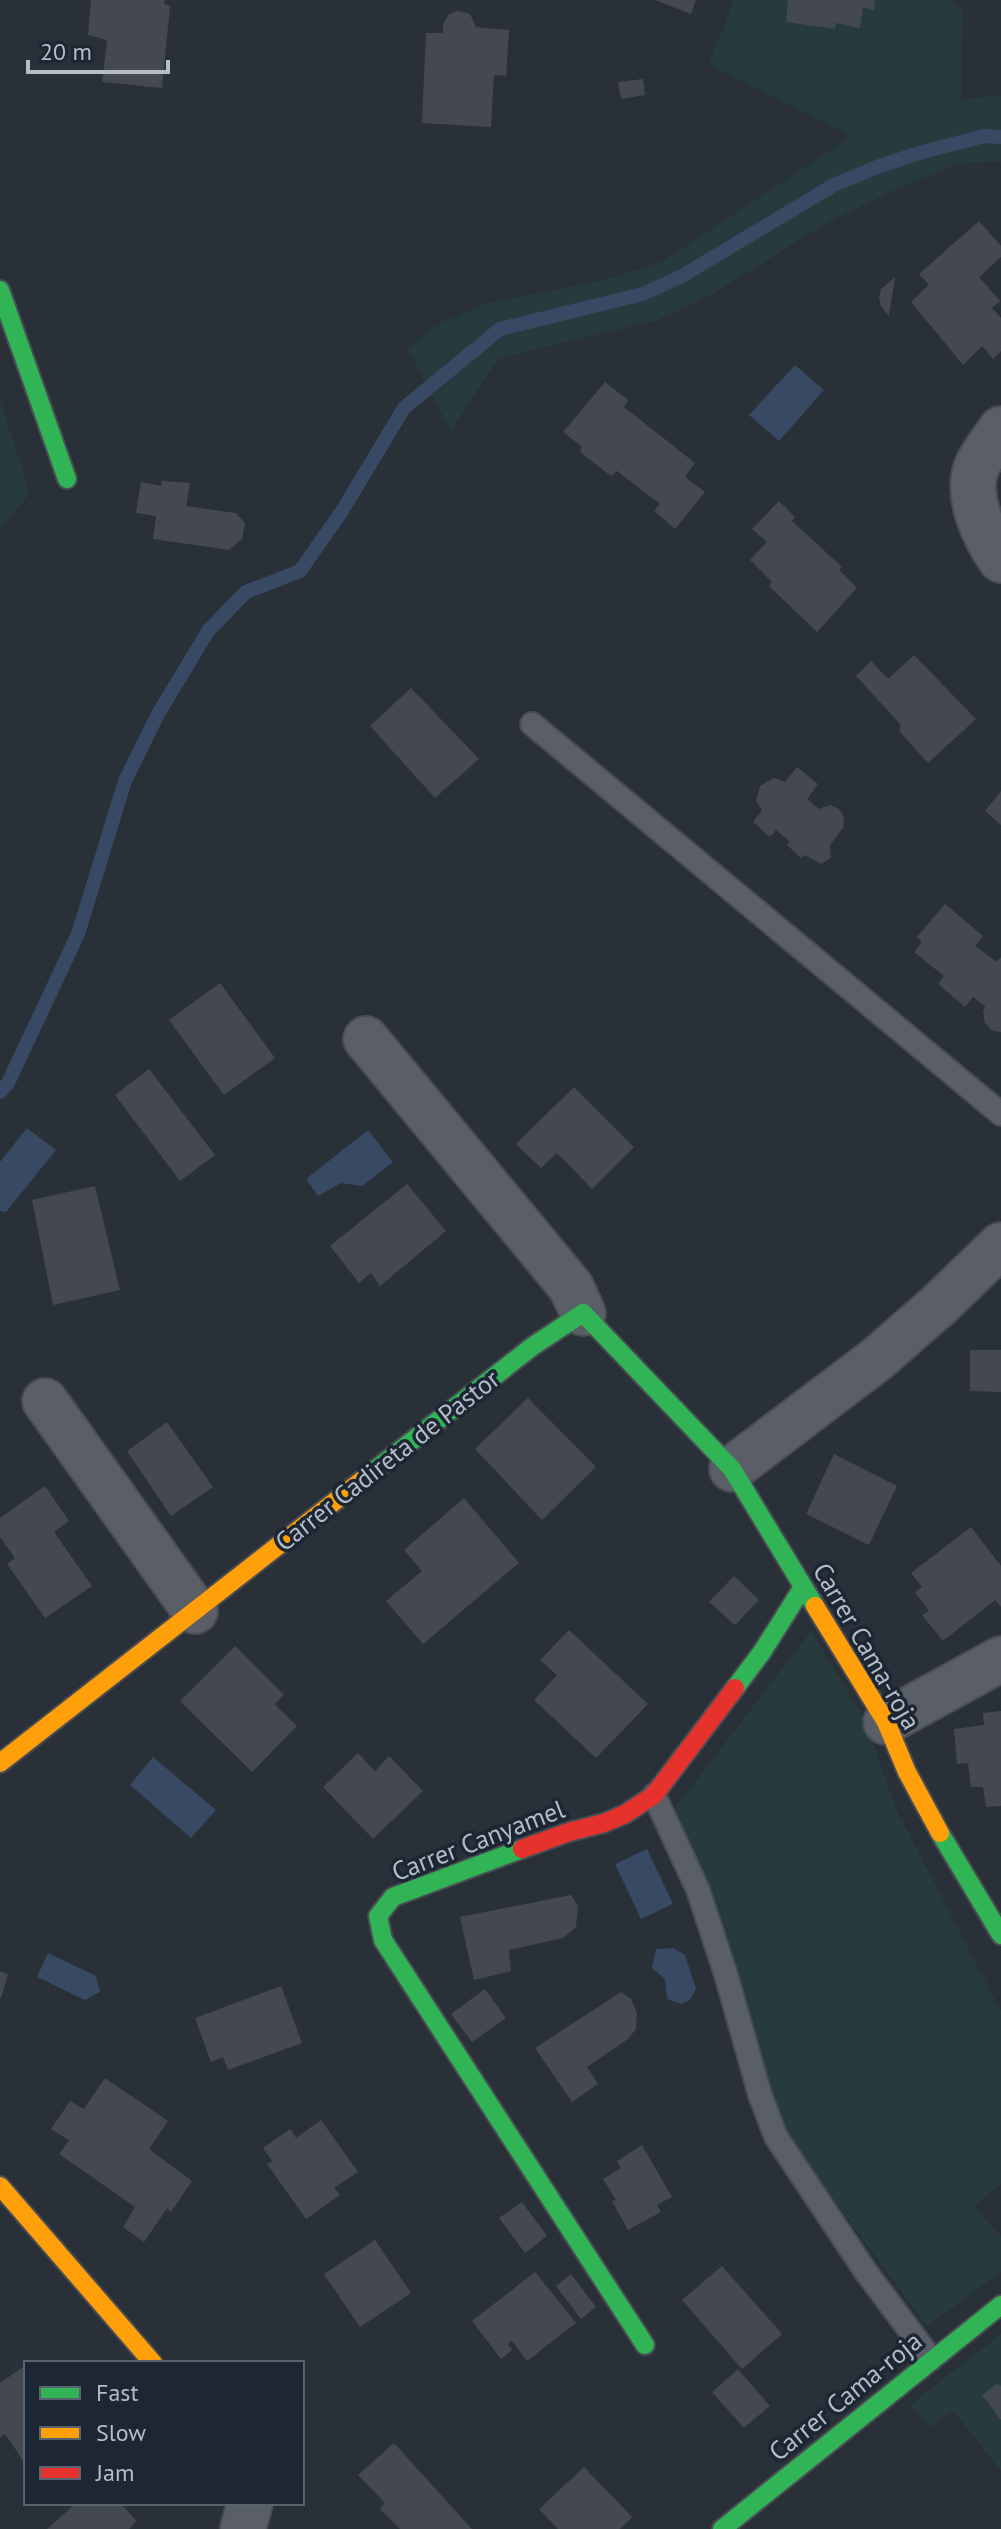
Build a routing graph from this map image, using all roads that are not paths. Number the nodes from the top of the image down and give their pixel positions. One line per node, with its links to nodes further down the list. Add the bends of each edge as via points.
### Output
1 (0, 290): 3 (street)
2 (1001, 429): 4 (street, via 976,468 973,483 975,504)
3 (67, 479)
4 (1001, 560)
5 (532, 724): 7 (lane)
6 (366, 1039): 9 (street, via 571,1287)
7 (1001, 1114)
8 (1001, 1245): 11 (street, via 877,1359)
9 (583, 1313): 11 (street); 13 (street, Carrer Cadireta de Pastor, via 533,1346)
10 (45, 1401): 13 (street)
11 (732, 1469): 12 (street, Carrer Cama-roja)
12 (803, 1587): 15 (street, Carrer Cama-roja); 17 (street, Carrer Canyamel, via 762,1652)
13 (195, 1611): 16 (street, Carrer Cadireta de Pastor)
14 (1001, 1659): 15 (street)
15 (886, 1722): 18 (street, Carrer Cama-roja, via 930,1816)
16 (0, 1763)
17 (654, 1795): 21 (street, Carrer Canyamel, via 604,1823 393,1897 378,1916 383,1940); 22 (lane, via 698,1890 776,2137)
18 (1000, 1929)
19 (0, 2186): 23 (street)
20 (1001, 2305): 22 (street, Carrer Cama-roja)
21 (645, 2345)
22 (931, 2359): 26 (street, Carrer Cama-roja)
23 (151, 2361)
24 (249, 2505): 25 (street)
25 (243, 2529)
26 (722, 2529)

